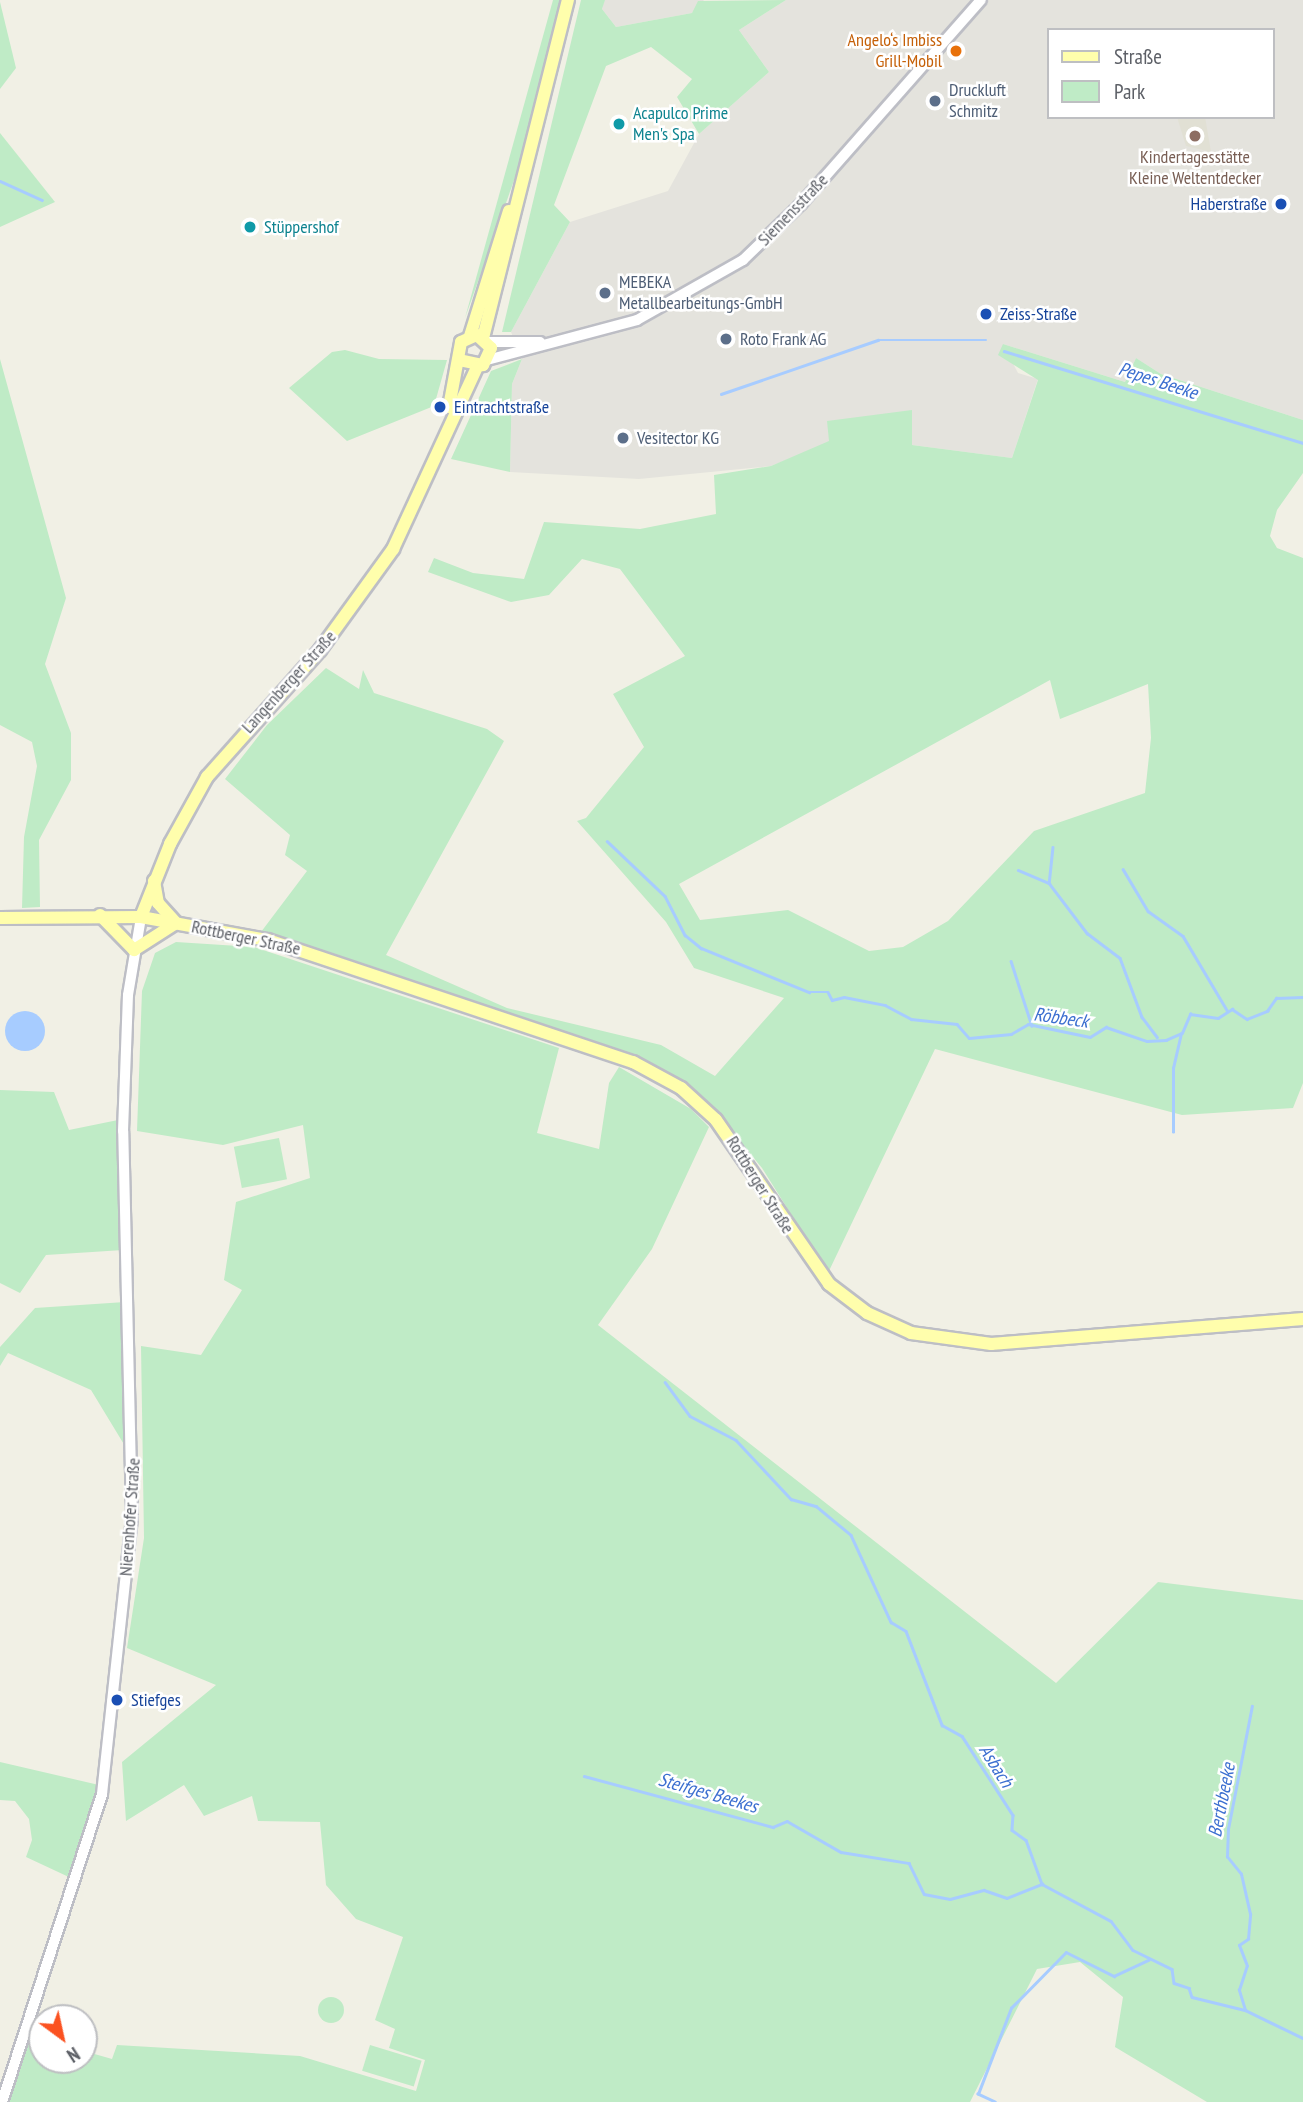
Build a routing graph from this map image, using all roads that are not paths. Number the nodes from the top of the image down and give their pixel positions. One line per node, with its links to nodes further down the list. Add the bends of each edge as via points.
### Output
1 (568, 0): 3 (main road)
2 (981, 0): 4 (street, Siemensstraße, via 802,204 743,260 644,317)
3 (480, 339): 4 (street, Siemensstraße); 5 (main road, Langenberger Straße, via 458,348); 6 (main road)
4 (551, 342): 6 (street, Siemensstraße)
5 (460, 360): 6 (main road); 7 (main road, Langenberger Straße)
6 (482, 364): 7 (main road, Langenberger Straße)
7 (440, 447): 8 (main road, Langenberger Straße, via 366,592 207,777)
8 (153, 881): 10 (main road, Langenberger Straße); 12 (main road, via 158,903)
9 (100, 915): 10 (main road, Rottberger Straße); 11 (main road, Rottberger Straße); 13 (main road)
10 (141, 917): 12 (main road, Rottberger Straße); 13 (street, Nierenhofer Straße)
11 (0, 918)
12 (176, 923): 13 (main road); 14 (main road, Rottberger Straße, via 314,953 650,1070 716,1120 829,1283 867,1313 911,1333 991,1344)
13 (134, 950): 15 (street, Nierenhofer Straße, via 123,1131 132,1518 102,1794)
14 (1303, 1319)
15 (2, 2102)

